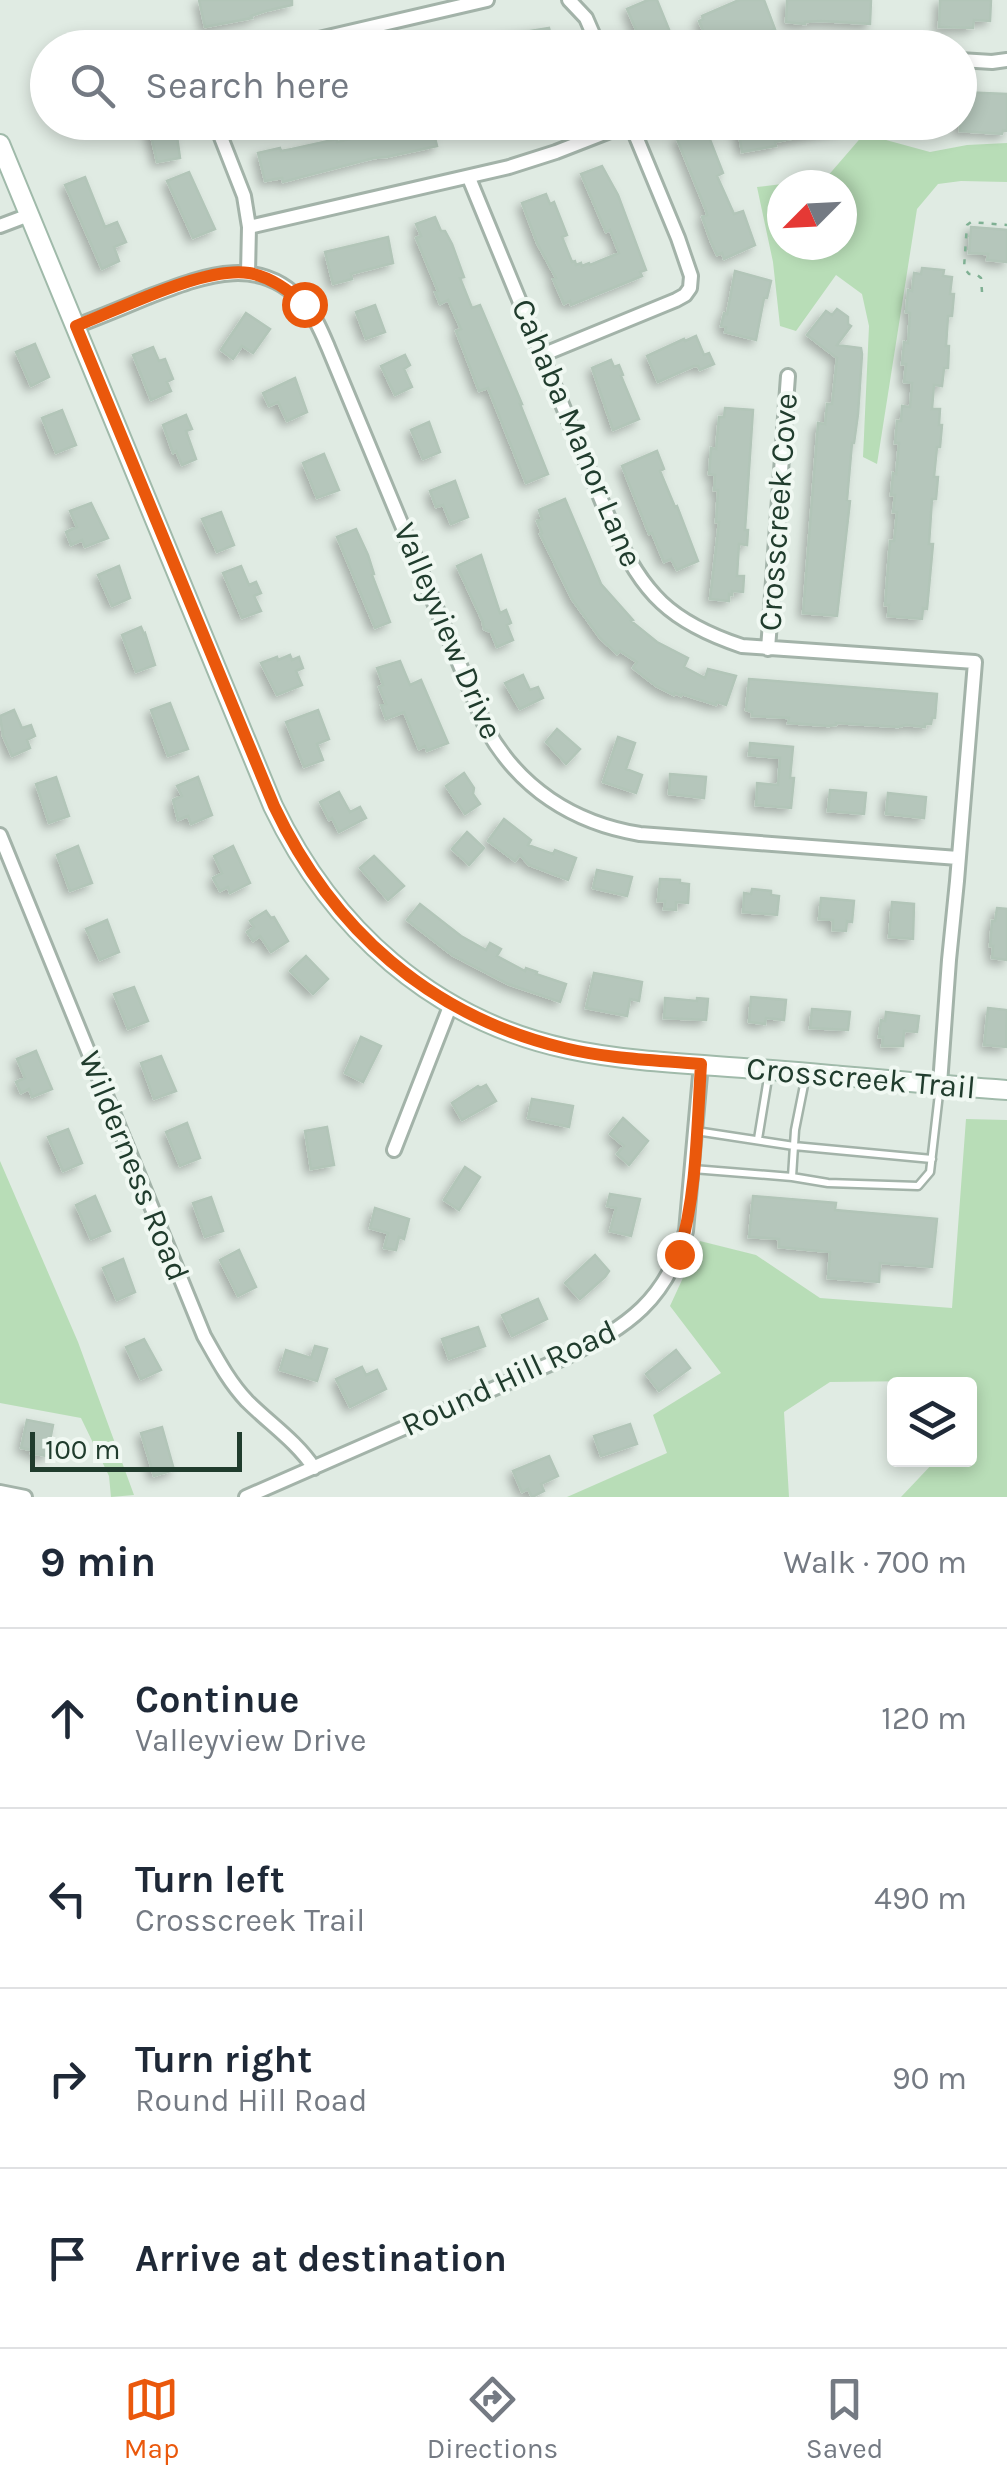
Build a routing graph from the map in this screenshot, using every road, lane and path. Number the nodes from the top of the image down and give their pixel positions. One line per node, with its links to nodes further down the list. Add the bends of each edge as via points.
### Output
1 (487, 0): 3 (street)
2 (570, 0): 4 (street)
3 (358, 30)
4 (591, 30)
5 (1007, 60): 6 (street)
6 (977, 61)
7 (222, 140): 15 (street)
8 (587, 140): 11 (street)
9 (638, 140): 19 (street, via 678,238 690,288 676,300)
10 (0, 144): 12 (street, Crosscreek Trail)
11 (469, 178): 15 (street); 19 (street, Cahaba Manor Lane)
12 (29, 215): 14 (street); 18 (street, Crosscreek Trail)
13 (1007, 225): 17 (path, via 967,225 964,268 981,278)
14 (0, 226)
15 (249, 226): 16 (street)
16 (248, 273): 18 (street, via 202,277); 23 (street, Valleyview Drive, via 288,290 316,320 478,712 497,749 534,790 600,825 640,834)
17 (982, 292)
18 (76, 326): 24 (street, Crosscreek Trail, via 287,834 361,936)
19 (542, 355): 21 (street, Cahaba Manor Lane, via 640,579 656,599 707,635)
20 (788, 376): 21 (street, Crosscreek Cove)
21 (768, 648): 23 (street, Cahaba Manor Lane, via 975,662)
22 (0, 836): 37 (street, Wilderness Road, via 204,1336 247,1401)
23 (958, 858): 28 (street)
24 (451, 1004): 25 (street, Crosscreek Trail, via 566,1048); 33 (street)
25 (701, 1064): 26 (street, Crosscreek Trail); 30 (street, Round Hill Road)
26 (769, 1070): 27 (street, Crosscreek Trail); 31 (lane)
27 (806, 1073): 28 (street, Crosscreek Trail); 32 (lane)
28 (940, 1084): 29 (street, Crosscreek Trail); 34 (lane)
29 (1007, 1090)
30 (696, 1131): 31 (lane); 35 (street, Round Hill Road)
31 (758, 1140): 32 (lane)
32 (794, 1146): 34 (lane); 36 (lane)
33 (394, 1150)
34 (932, 1159): 36 (lane, via 918,1186)
35 (693, 1169): 36 (lane); 37 (street, Round Hill Road, via 679,1254 660,1290 634,1317 598,1341)
36 (792, 1178)
37 (314, 1468): 40 (street, Round Hill Road)
38 (0, 1492): 39 (street)
39 (25, 1497)
40 (246, 1497)

